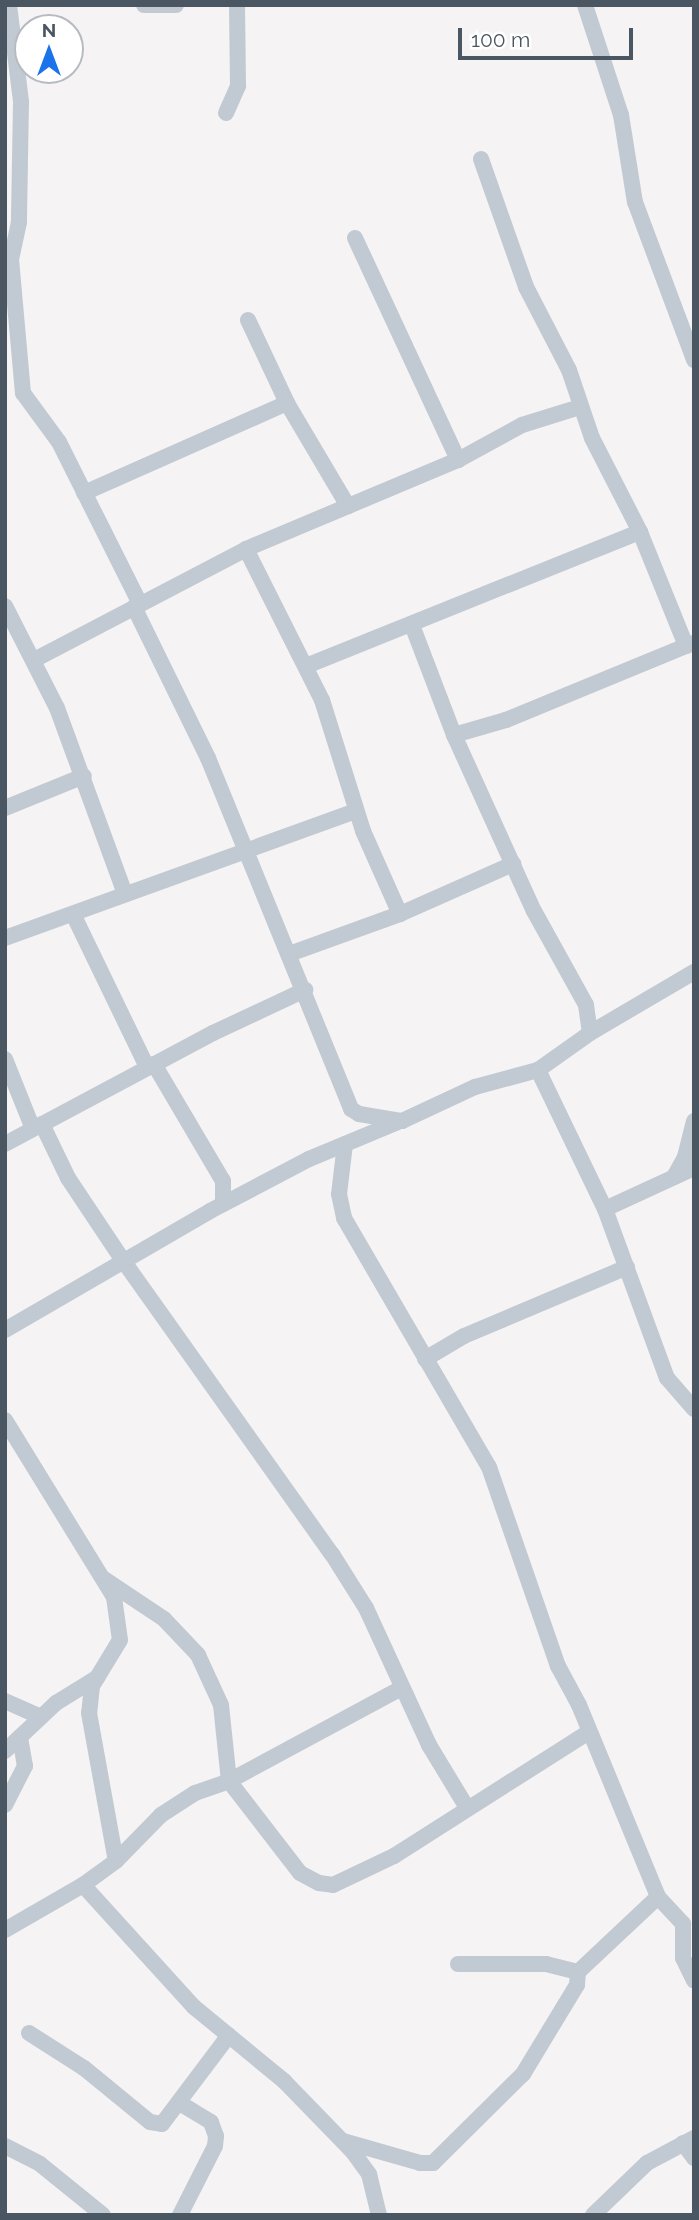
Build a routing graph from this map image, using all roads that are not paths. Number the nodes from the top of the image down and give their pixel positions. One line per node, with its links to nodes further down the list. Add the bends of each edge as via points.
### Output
1 (9, 5): 6 (street)
2 (144, 5): 3 (street)
3 (176, 5)
4 (237, 5): 7 (street, via 238,86)
5 (585, 5): 11 (street, via 622,122 635,202)
6 (12, 82): 15 (street, via 19,222 12,259 21,382 30,405 49,425)
7 (226, 113)
8 (481, 159): 13 (street, via 517,266 569,370)
9 (355, 237): 14 (street)
10 (247, 320): 12 (street)
11 (694, 360)
12 (287, 403): 15 (street); 16 (street)
13 (580, 407): 14 (street, via 522,425); 17 (street)
14 (458, 460): 16 (street)
15 (84, 493): 19 (street)
16 (348, 506): 18 (street)
17 (640, 531): 21 (street); 22 (street)
18 (246, 549): 19 (street); 24 (street)
19 (137, 605): 23 (street); 29 (street, via 208,758)
20 (5, 606): 23 (street)
21 (412, 625): 24 (street); 25 (street)
22 (690, 645): 25 (street, via 506,720)
23 (34, 660): 26 (street)
24 (306, 666): 28 (street, via 334,734)
25 (454, 736): 30 (street)
26 (84, 776): 27 (street); 31 (street)
27 (5, 808)
28 (356, 811): 29 (street); 33 (street)
29 (243, 849): 31 (street); 35 (street)
30 (513, 864): 33 (street); 38 (street, via 586,1005)
31 (125, 894): 32 (street)
32 (73, 914): 34 (street); 40 (street)
33 (400, 914): 35 (street)
34 (5, 939)
35 (292, 953): 37 (street)
36 (694, 972): 38 (street)
37 (306, 990): 40 (street); 42 (street, via 351,1109 366,1117)
38 (590, 1033): 41 (street)
39 (5, 1059): 44 (street)
40 (151, 1065): 44 (street); 49 (street, via 223,1181)
41 (538, 1070): 42 (street, via 475,1087); 50 (street)
42 (402, 1121): 46 (street)
43 (694, 1121): 48 (street, via 685,1157)
44 (37, 1126): 45 (street); 51 (street)
45 (5, 1144)
46 (345, 1144): 49 (street); 54 (street, via 339,1194 344,1218)
47 (694, 1167): 48 (street)
48 (674, 1177): 50 (street)
49 (223, 1204): 51 (street)
50 (605, 1209): 52 (street)
51 (122, 1259): 53 (street); 59 (street, via 332,1553 366,1608)
52 (627, 1267): 54 (street, via 464,1336); 55 (street, via 667,1378)
53 (5, 1331)
54 (425, 1359): 62 (street, via 489,1467 540,1623)
55 (694, 1409)
56 (5, 1420): 57 (street)
57 (104, 1579): 58 (street, via 114,1597 120,1640); 65 (street, via 164,1619 198,1655 221,1705)
58 (98, 1677): 61 (street); 68 (street, via 89,1695 89,1713)
59 (402, 1688): 65 (street); 67 (street)
60 (5, 1702): 61 (street)
61 (41, 1717): 63 (street)
62 (589, 1732): 67 (street); 70 (street)
63 (20, 1737): 64 (street); 66 (street, via 25,1766)
64 (5, 1752)
65 (229, 1781): 67 (street, via 300,1873 333,1885 394,1856); 68 (street, via 195,1793 161,1815)
66 (5, 1805)
67 (466, 1806)
68 (116, 1861): 69 (street)
69 (83, 1885): 71 (street); 76 (street, via 170,1982)
70 (658, 1897): 73 (street); 74 (street, via 683,1924 683,1958)
71 (5, 1930)
72 (458, 1964): 73 (street, via 547,1965)
73 (578, 1972): 78 (street, via 577,1985 523,2074 433,2163)
74 (694, 1981)
75 (29, 2033): 77 (street, via 84,2068 150,2122 162,2124)
76 (229, 2035): 77 (street); 78 (street, via 284,2081)
77 (181, 2104): 83 (street, via 211,2122 216,2136)
78 (343, 2141): 84 (street, via 369,2174)
79 (688, 2141): 81 (street); 85 (street, via 625,2180)
80 (5, 2146): 82 (street, via 40,2164)
81 (694, 2158)
82 (103, 2215)
83 (180, 2215)
84 (379, 2215)
85 (593, 2215)

